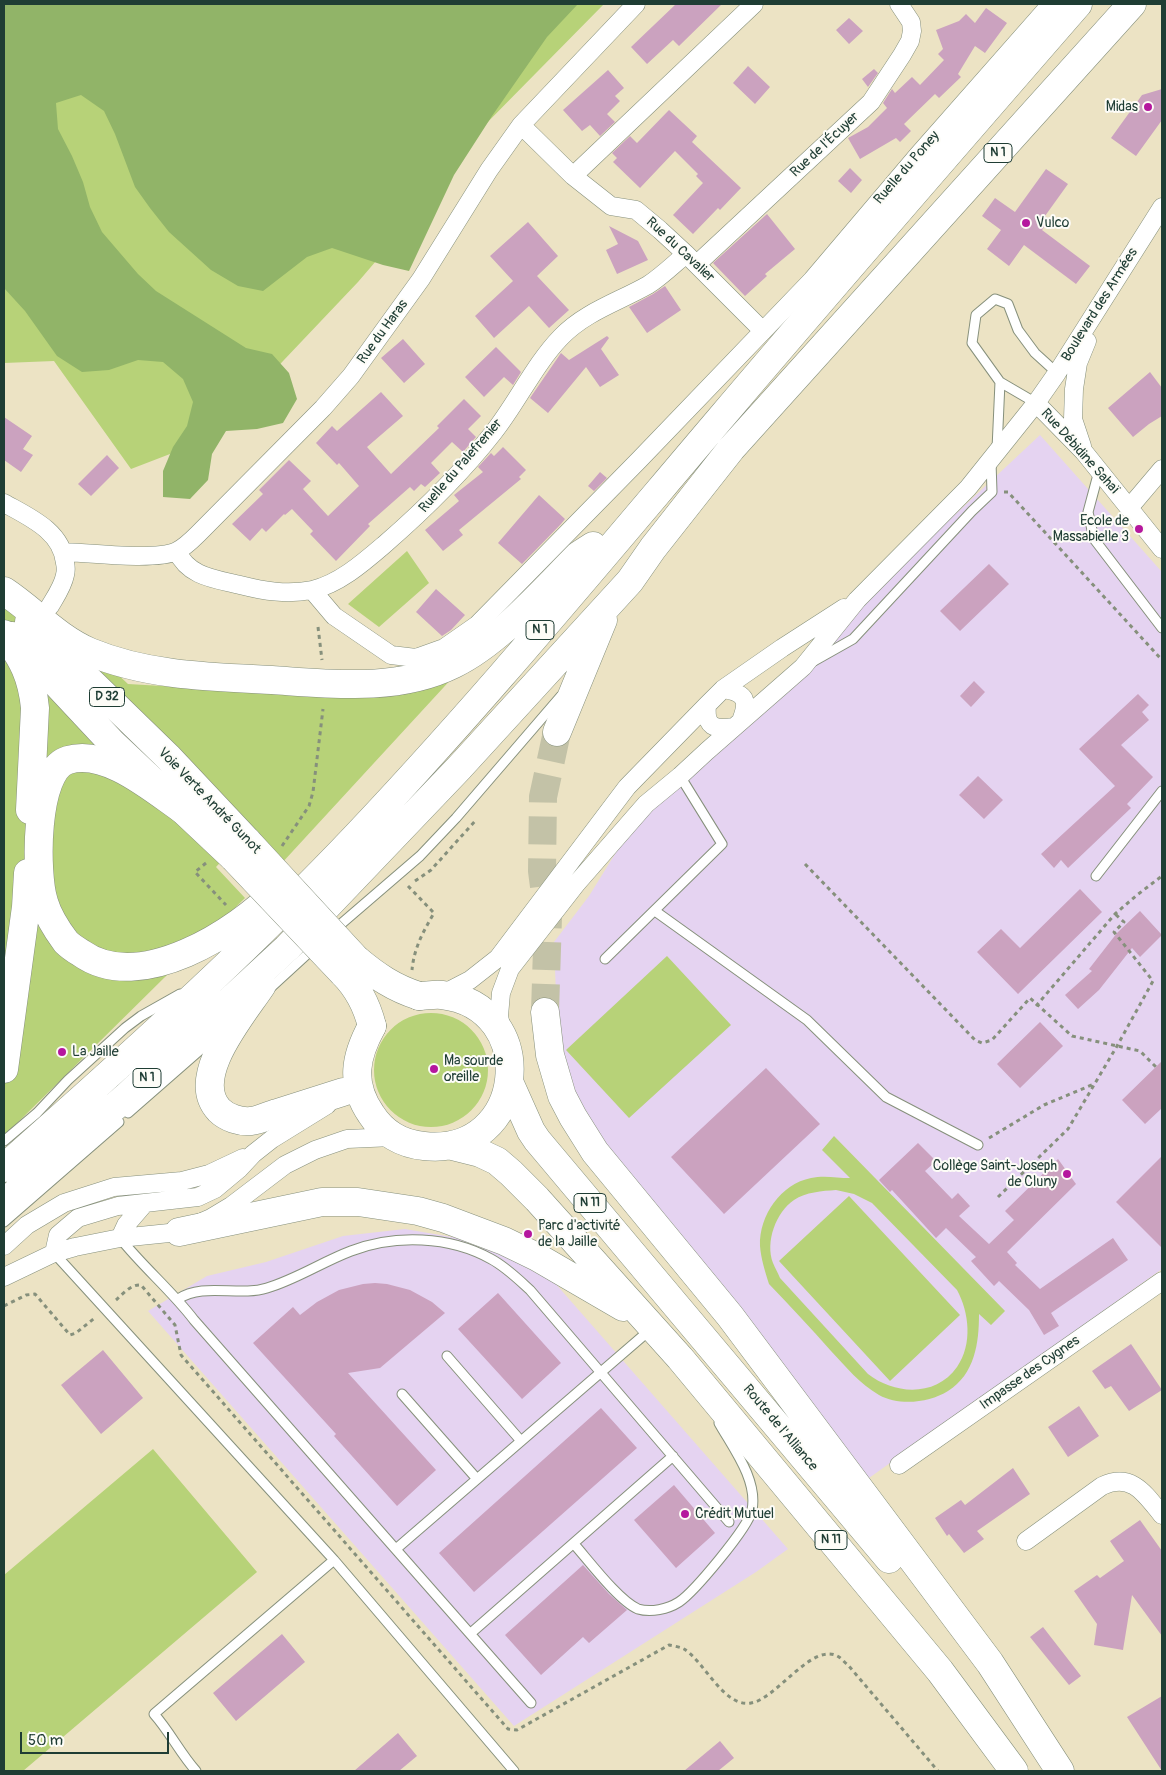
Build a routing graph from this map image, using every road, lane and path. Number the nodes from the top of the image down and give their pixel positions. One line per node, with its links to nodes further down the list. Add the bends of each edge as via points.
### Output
1 (636, 4): 7 (street, Rue du Haras)
2 (754, 4): 8 (street)
3 (899, 4): 10 (street, Rue de l'Écuyer, via 911,22 910,41 870,102)
4 (1051, 4): 13 (street, Ruelle du Poney, via 812,280)
5 (1078, 4): 11 (main road, N 1)
6 (1132, 4): 33 (main road, N 1, via 731,448 630,581)
7 (521, 125): 8 (street, Rue du Cavalier); 26 (street, Rue du Haras, via 421,280 351,376 198,534)
8 (573, 176): 10 (street, Rue du Cavalier, via 611,206 636,210)
9 (1162, 207): 12 (street, Boulevard des Armées)
10 (691, 259): 13 (street, Rue du Cavalier); 29 (street, Ruelle du Palefrenier, via 597,310 571,328 549,352 493,433 425,509 362,563)
11 (846, 271): 24 (main road, via 829,281); 62 (main road, N 1, via 450,734 340,853)
12 (1110, 287): 14 (street, Boulevard des Armées); 17 (street, via 1078,363 1072,419)
13 (762, 331): 29 (street, Ruelle du Poney, via 477,625 444,648 416,658 392,654 334,616)
14 (1057, 373): 15 (lane, via 1035,353 1018,330 1008,304 995,298 976,315 972,343); 16 (street, Boulevard des Armées)
15 (1000, 382): 16 (lane); 18 (lane)
16 (1036, 403): 17 (street, Rue Débidine Sahaï); 18 (street, Boulevard des Armées)
17 (1084, 452): 20 (street, Rue Débidine Sahaï)
18 (994, 455): 21 (lane); 31 (street, Boulevard des Armées, via 968,488)
19 (1162, 469): 23 (street)
20 (1099, 471): 23 (street, Rue Débidine Sahaï); 35 (lane, via 1088,512 1094,539)
21 (992, 492): 37 (path, via 1008,492); 39 (lane, via 853,639)
22 (4, 503): 27 (street, via 56,537)
23 (1129, 508): 25 (street, Rue Débidine Sahaï)
24 (593, 546): 28 (main road, via 579,555 504,629 473,654 437,672 391,682 360,684 218,677 145,668 100,656 76,644); 48 (main road, via 485,670 265,904 229,931 184,954 150,965 117,966 93,962 68,944 55,926 44,901 40,869 42,808 54,770 68,760 96,759 132,775)
25 (1162, 549)
26 (177, 551): 27 (street, Rue du Haras, via 147,556); 29 (street, Ruelle du Palefrenier, via 184,564 202,576 272,592)
27 (64, 552): 32 (street, via 66,573)
28 (4, 591)
29 (316, 594): 38 (path)
30 (4, 596): 50 (main road, Voie Verte André Gunot / D 32, via 168,758)
31 (858, 600): 39 (street); 41 (street)
32 (50, 606)
33 (616, 608): 40 (main road); 59 (main road, N 1)
34 (4, 628): 48 (main road, Voie Verte André Gunot / D 32, via 113,744)
35 (1162, 628)
36 (4, 634): 70 (main road, via 30,676 35,708 26,907)
37 (1162, 660)
38 (322, 661)
39 (803, 667): 44 (street)
40 (582, 670): 45 (main road); 65 (lane, via 420,856)
41 (723, 689): 42 (street); 44 (street, via 735,691 746,703)
42 (707, 705): 44 (street, via 707,718 711,724 720,729); 63 (street, via 627,787 498,958 470,980)
43 (323, 709): 51 (path, via 309,806)
44 (737, 724): 46 (street)
45 (557, 732)
46 (680, 776): 57 (lane, via 722,844); 67 (street, via 646,804 577,882 510,968 501,993 498,1016)
47 (1162, 791): 54 (lane)
48 (186, 812): 50 (main road, Voie Verte André Gunot / D 32)
49 (476, 820): 63 (path, via 430,870 407,887 434,913 419,939 413,958)
50 (241, 850): 61 (main road, Voie Verte André Gunot / D 32, bridge)
51 (277, 853)
52 (805, 864): 64 (path, via 975,1040 982,1043 992,1040 1030,998)
53 (195, 872): 56 (path, via 227,906)
54 (1096, 876)
55 (1162, 876): 58 (path)
56 (233, 899)
57 (655, 912): 60 (lane); 76 (lane, via 807,1020 886,1097)
58 (1115, 914): 64 (path); 68 (path, via 1124,922 1114,932 1153,980)
59 (287, 948): 65 (main road); 81 (main road, N 1, via 127,1096)
60 (605, 959)
61 (350, 966): 63 (main road, Voie Verte André Gunot / D 32, via 372,972 399,989); 73 (main road, Voie Verte André Gunot / D 32, via 372,1026 362,1044)
62 (217, 974): 75 (lane, via 125,1028); 79 (main road, N 1, via 119,1067)
63 (424, 989): 67 (main road, Voie Verte André Gunot, via 474,1006 490,1018)
64 (1036, 1006): 68 (path, via 1072,1036)
65 (246, 1010): 73 (main road, via 212,1067 210,1094 221,1112 233,1119 251,1121); 83 (lane)
66 (546, 1012): 116 (main road, via 550,1055 562,1096 595,1152 730,1316 990,1663)
67 (502, 1035): 72 (main road, via 510,1064)
68 (1117, 1046): 69 (path, via 1140,1051); 71 (path)
69 (1156, 1066)
70 (4, 1070)
71 (1095, 1083): 76 (path, via 1044,1105); 80 (path, via 1068,1129)
72 (510, 1084): 77 (main road, via 503,1106 490,1124 472,1138); 115 (main road, Route de l'Alliance / N 11, via 537,1140 870,1535)
73 (350, 1086): 74 (main road, via 359,1093 376,1123); 78 (street, via 317,1113)
74 (393, 1137): 77 (main road, via 411,1145); 84 (street, via 347,1138 315,1150 285,1165 231,1206)
75 (4, 1141)
76 (978, 1145)
77 (452, 1146): 93 (main road, N 11, via 480,1153 511,1173)
78 (252, 1154): 82 (street, via 215,1189 198,1197); 86 (street, via 209,1174 182,1181 114,1187 64,1203 27,1225)
79 (4, 1168)
80 (998, 1196)
81 (4, 1203)
82 (145, 1203): 85 (street, via 126,1225); 87 (street, via 118,1206 78,1218 58,1235)
83 (4, 1222)
84 (179, 1232): 85 (street); 93 (main road, via 322,1202 358,1202 418,1211 504,1241 537,1257)
85 (120, 1238): 87 (street); 92 (lane, via 137,1260)
86 (4, 1246)
87 (54, 1253): 88 (street); 108 (lane)
88 (34, 1264): 89 (street); 91 (street)
89 (4, 1277)
90 (1162, 1281): 101 (street, Impasse des Cygnes)
91 (4, 1284)
92 (178, 1299): 97 (lane, via 208,1290 234,1292 266,1288 350,1251 382,1242 426,1240 457,1245 492,1259 530,1290); 107 (lane)
93 (646, 1322): 96 (main road, N 11); 97 (lane)
94 (181, 1355): 113 (path, via 508,1730 517,1730 669,1645 686,1650 726,1694 749,1704 762,1700 812,1659 830,1654 839,1656 848,1665)
95 (447, 1356): 99 (lane)
96 (680, 1358): 106 (lane, via 748,1476 752,1511 746,1523 687,1596 669,1608 646,1611 637,1608 614,1589); 114 (main road, N 11, via 940,1671)
97 (601, 1373): 99 (lane); 100 (lane)
98 (402, 1394): 102 (lane)
99 (521, 1441): 102 (lane)
100 (673, 1456): 104 (lane); 106 (lane)
101 (898, 1465)
102 (477, 1479): 107 (lane)
103 (1162, 1515): 105 (street, via 1137,1487 1125,1481 1114,1481 1102,1486)
104 (729, 1522)
105 (1026, 1542)
106 (574, 1544): 109 (lane)
107 (396, 1549): 109 (lane)
108 (334, 1560): 111 (lane, via 154,1714 181,1755); 112 (lane)
109 (471, 1633): 110 (lane)
110 (532, 1703)
111 (196, 1771)
112 (514, 1771)
113 (938, 1771)
114 (1014, 1771)
115 (1053, 1771)
116 (1060, 1771)

